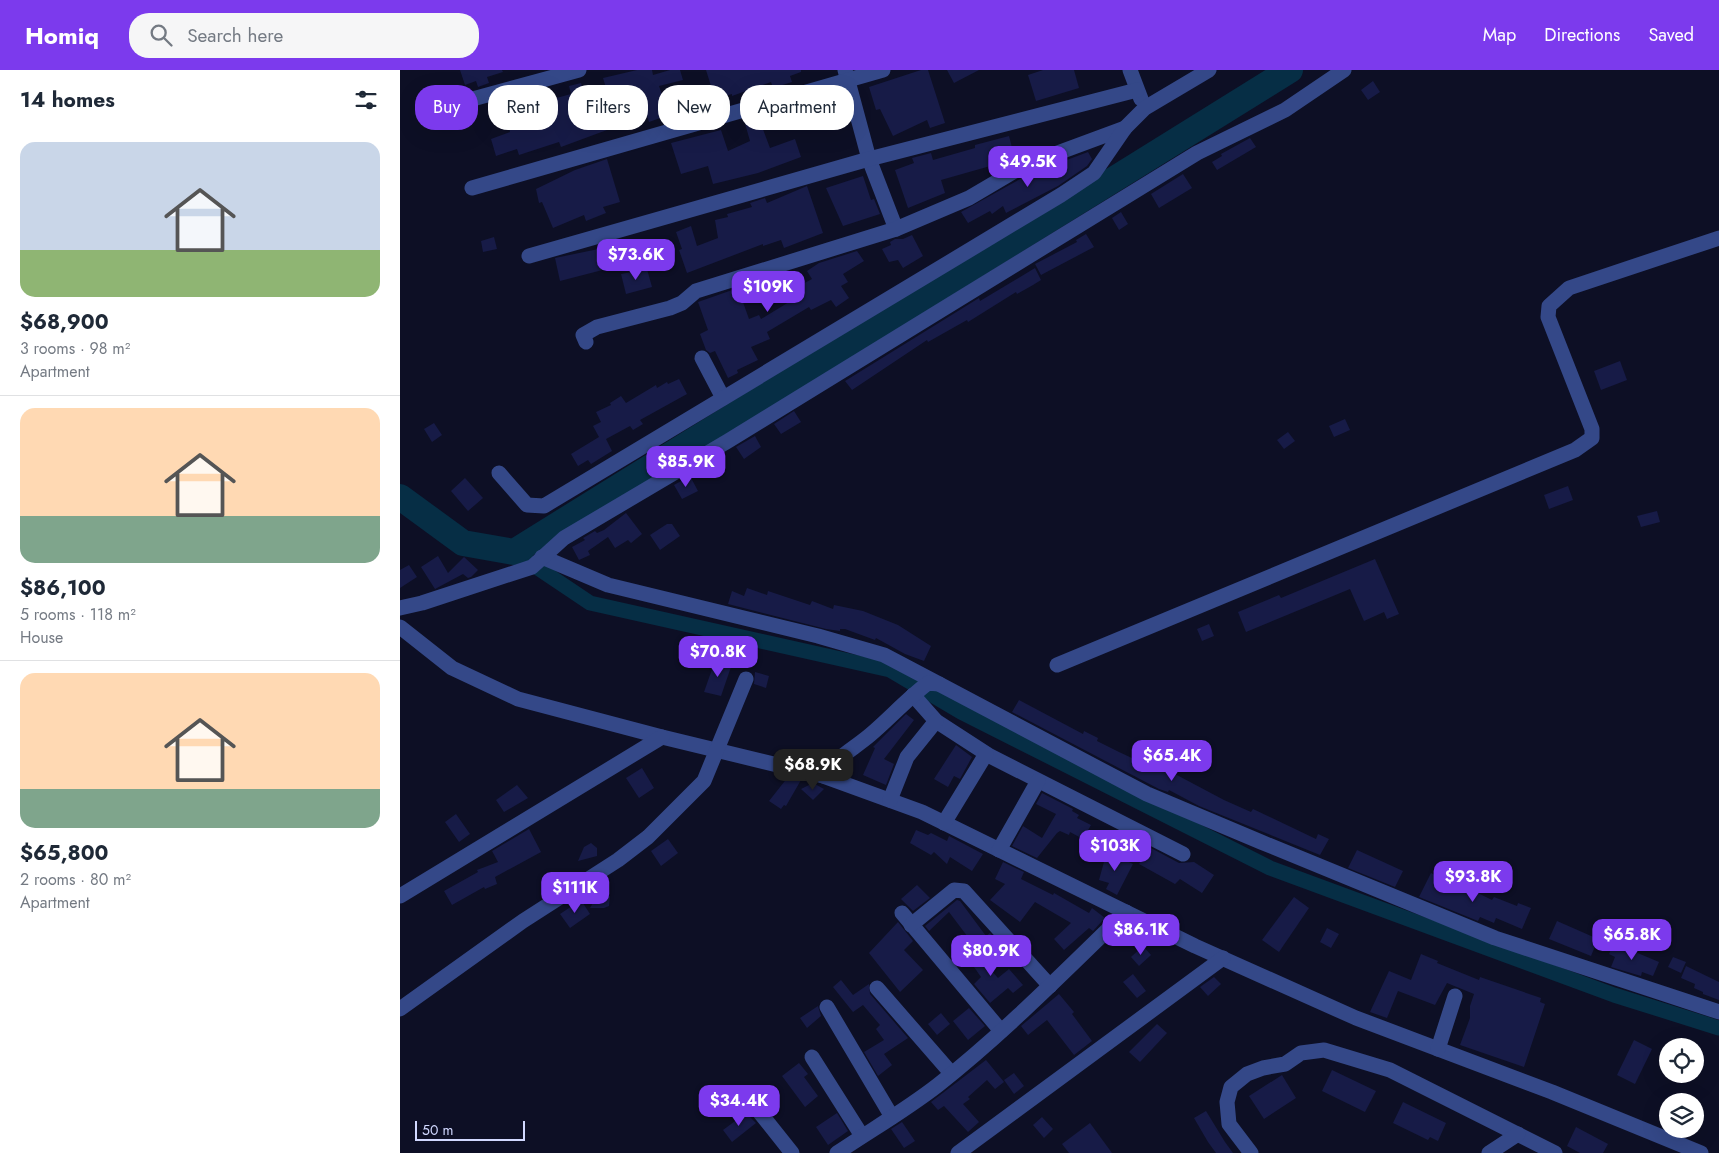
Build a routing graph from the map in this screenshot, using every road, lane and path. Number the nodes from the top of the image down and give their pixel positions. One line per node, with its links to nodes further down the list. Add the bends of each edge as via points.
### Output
1 (579, 70): 8 (street)
2 (883, 70): 6 (street)
3 (1130, 70): 7 (street)
4 (1209, 70): 9 (street)
5 (1344, 70): 20 (street, via 1284,110 1197,153 564,538)
6 (847, 74): 11 (street); 12 (street)
7 (1137, 90): 9 (street); 11 (street)
8 (478, 98)
9 (1145, 108): 10 (street)
10 (1125, 128): 13 (street, via 1026,165 969,198); 18 (street, via 1094,172 1061,195)
11 (869, 160): 13 (street); 15 (street)
12 (472, 188)
13 (896, 229): 16 (street, via 696,291 670,308 587,331 583,334)
14 (1719, 238): 23 (street, via 1583,282 1564,292 1549,306 1548,317 1592,429 1592,438 1575,450)
15 (529, 256)
16 (586, 342)
17 (702, 358): 18 (street)
18 (723, 398): 19 (street, via 544,506 527,504)
19 (499, 473)
20 (537, 562): 21 (street); 25 (street, via 608,585 884,655)
21 (400, 608)
22 (400, 627): 27 (street, via 452,668 518,699)
23 (1057, 665)
24 (746, 679): 28 (street)
25 (924, 688): 26 (street); 30 (street, via 870,736 834,761); 44 (street, via 1147,794 1495,938)
26 (936, 721): 29 (street); 32 (street, via 907,757)
27 (662, 737): 28 (street); 36 (street)
28 (717, 751): 30 (street); 43 (street, via 704,781 648,837)
29 (986, 754): 31 (street); 33 (street)
30 (823, 776): 32 (street)
31 (1038, 781): 34 (street); 35 (street)
32 (890, 800): 33 (street)
33 (944, 823): 34 (street)
34 (999, 850): 37 (street)
35 (1183, 854)
36 (400, 896)
37 (1126, 912): 38 (street); 39 (street)
38 (1223, 958): 46 (street, via 1356,1018); 55 (street)
39 (1050, 986): 45 (street); 45 (street, via 960,889 907,919)
40 (878, 988): 48 (street)
41 (1455, 996): 46 (street)
42 (827, 1007): 50 (street)
43 (400, 1009)
44 (1719, 1012)
45 (1001, 1031): 48 (street)
46 (1438, 1049): 59 (street)
47 (812, 1057): 52 (street)
48 (951, 1074): 50 (street)
49 (753, 1104): 53 (street)
50 (892, 1117): 52 (street)
51 (1518, 1134): 56 (street, via 1390,1070 1324,1050 1301,1053 1286,1064 1247,1074 1231,1087 1227,1102 1230,1124); 57 (street); 58 (street)
52 (862, 1136): 54 (street)
53 (792, 1153)
54 (837, 1153)
55 (958, 1153)
56 (1251, 1153)
57 (1489, 1153)
58 (1555, 1153)
59 (1701, 1153)

